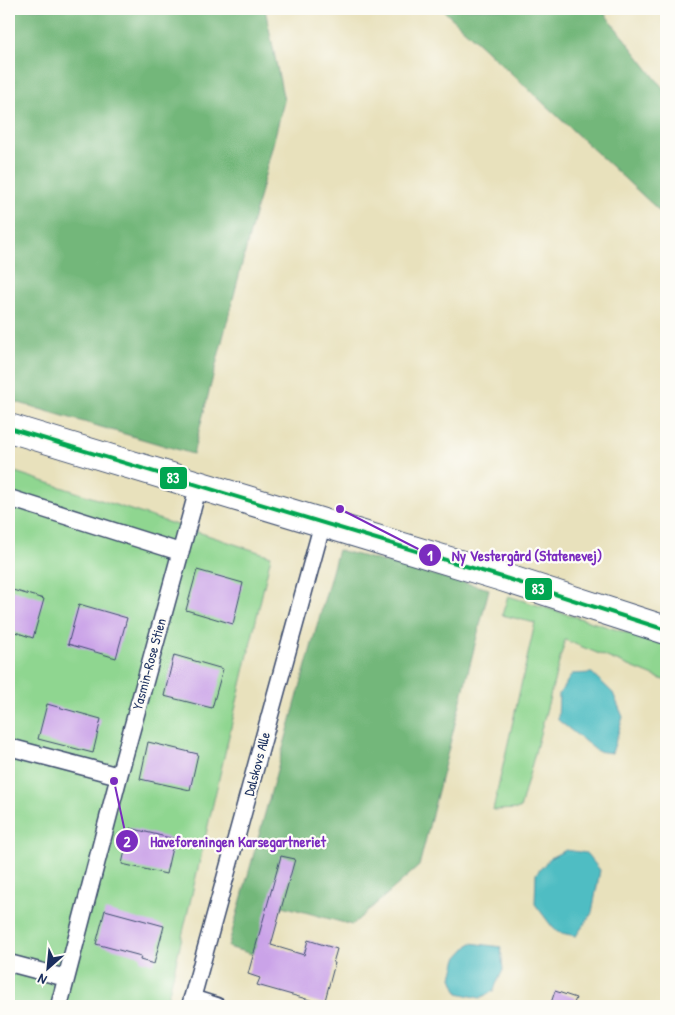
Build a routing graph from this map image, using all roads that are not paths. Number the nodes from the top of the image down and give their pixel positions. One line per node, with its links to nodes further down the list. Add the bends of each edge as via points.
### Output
1 (9, 428): 2 (street)
2 (199, 485): 4 (street); 5 (lane, Yasmin-Rose Stien)
3 (9, 498): 5 (lane)
4 (323, 522): 6 (street); 11 (lane, Dalskovs Alle)
5 (180, 552): 8 (lane, Yasmin-Rose Stien)
6 (666, 630)
7 (9, 747): 8 (lane)
8 (118, 776): 10 (lane, Yasmin-Rose Stien)
9 (9, 963): 10 (lane)
10 (66, 978): 12 (lane, Yasmin-Rose Stien)
11 (191, 1002): 13 (lane)
12 (59, 1006)
13 (217, 1006)

